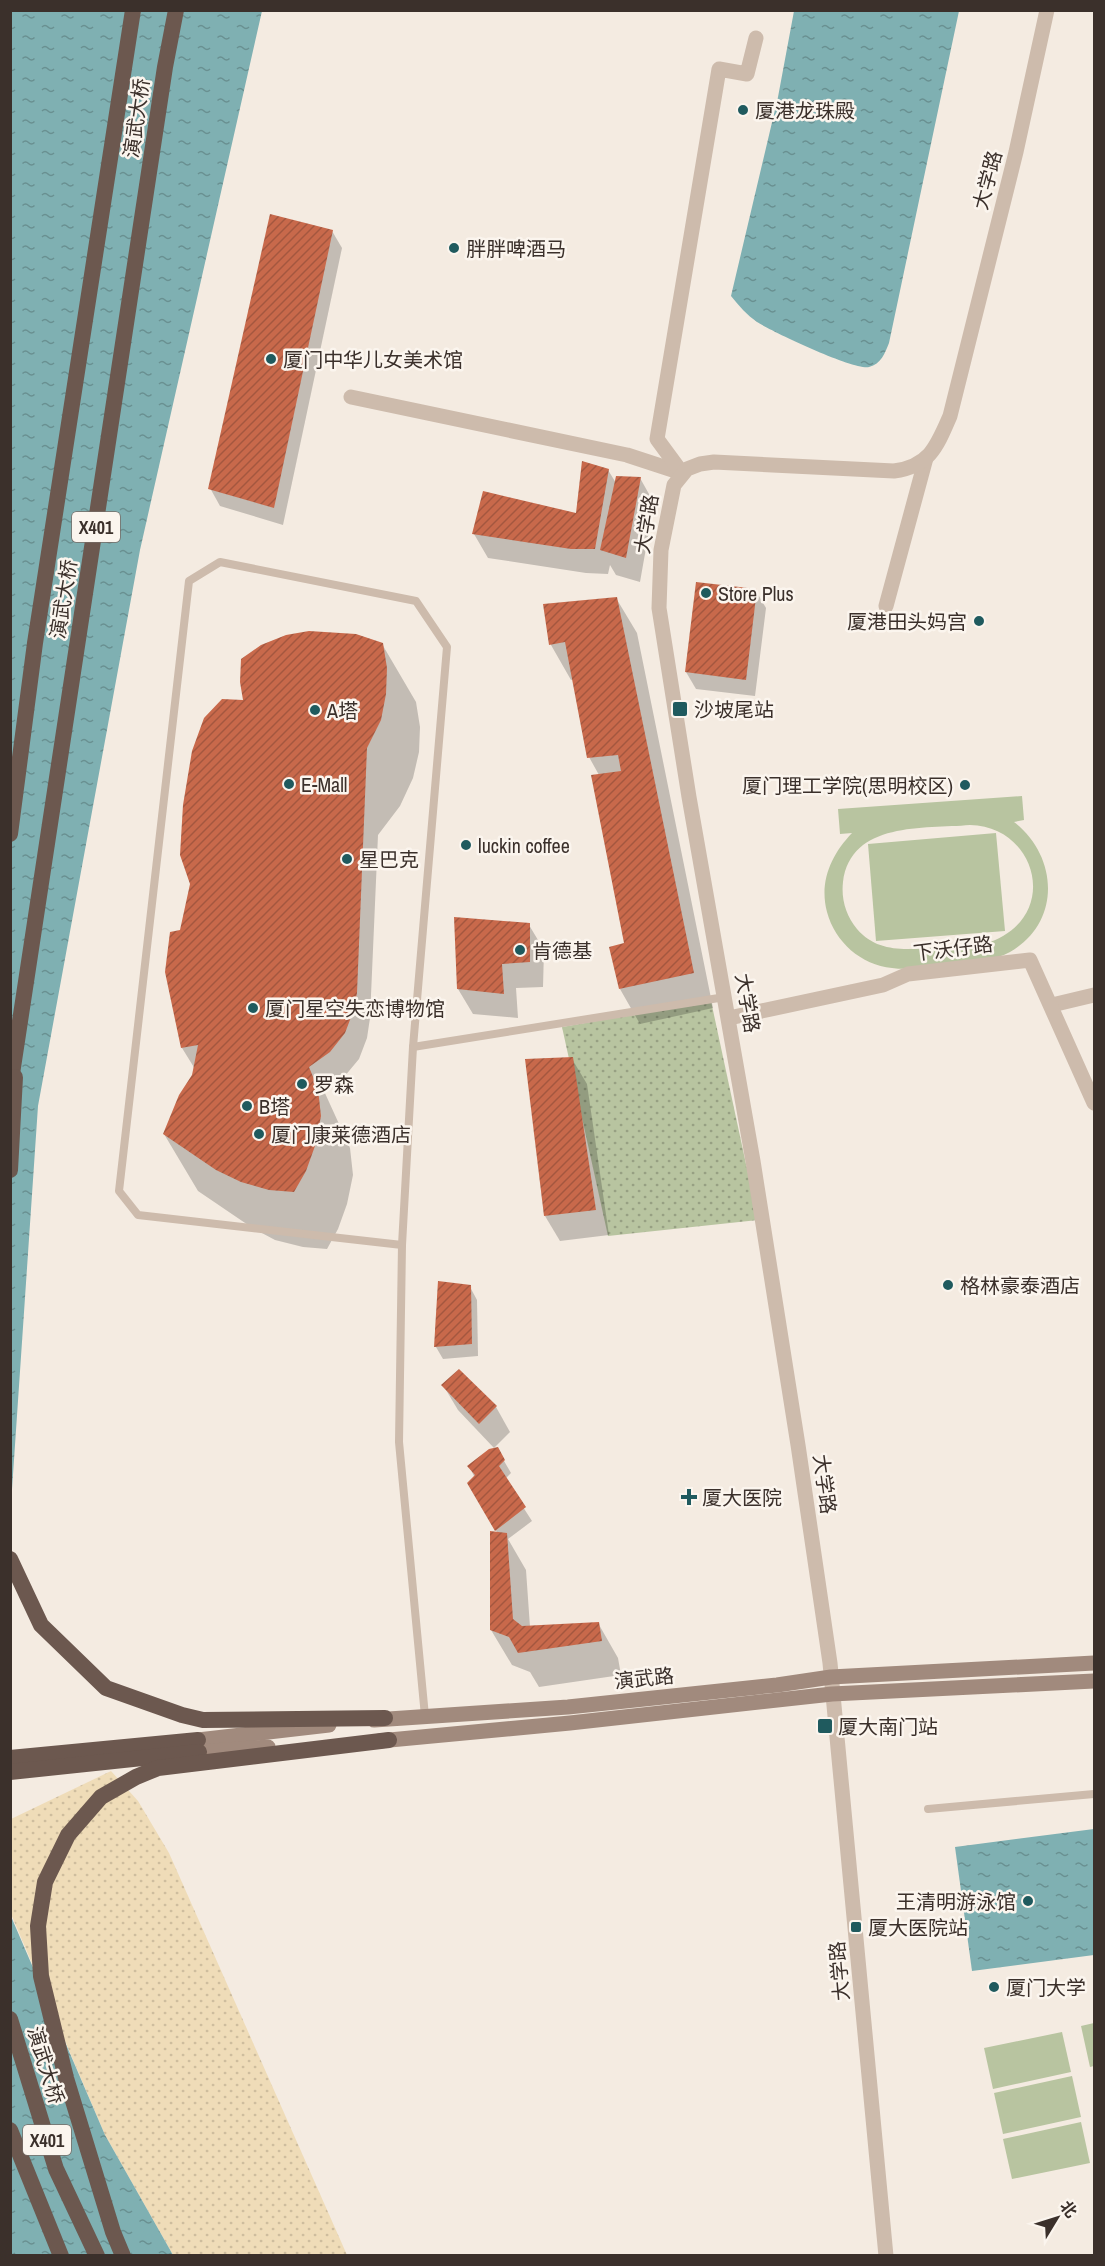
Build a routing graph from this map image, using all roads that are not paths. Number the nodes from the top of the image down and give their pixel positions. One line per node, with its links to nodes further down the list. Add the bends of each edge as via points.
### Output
1 (134, 10): 9 (highway, 演武大桥 / X401)
2 (177, 10): 16 (highway, 演武大桥 / X401, via 165,67)
3 (1047, 10): 6 (street, 大学路, via 1016,153 950,416)
4 (756, 38): 7 (street, via 747,74 719,69 657,439)
5 (351, 397): 7 (street, via 627,455)
6 (926, 458): 7 (street, via 918,465 894,471 714,462); 8 (street)
7 (682, 473): 13 (street, 大学路, via 674,485 661,550 660,608)
8 (886, 606)
9 (35, 643): 10 (highway); 11 (highway, 演武大桥 / X401)
10 (10, 755)
11 (10, 834)
12 (1095, 995): 14 (street)
13 (725, 997): 15 (street, 大学路); 17 (lane)
14 (1052, 1005): 15 (street, 下沃仔路, via 1030,960 908,974 883,985); 19 (street, 下沃仔路)
15 (729, 1018): 24 (street, 大学路, via 798,1444)
16 (17, 1043): 18 (highway, 演武大桥 / X401); 20 (highway)
17 (413, 1047): 21 (lane); 21 (lane, via 447,647 416,601 220,562 189,581 119,1191 138,1215)
18 (10, 1087)
19 (1095, 1103)
20 (10, 1170)
21 (402, 1245): 27 (lane, via 399,1442)
22 (10, 1559): 28 (highway, via 41,1625 106,1688 203,1720)
23 (1095, 1663): 24 (main road, 演武路)
24 (831, 1677): 26 (street, 大学路); 27 (main road, 演武路, via 568,1707)
25 (1095, 1681): 26 (main road, 演武路)
26 (832, 1694): 29 (main road, 演武路); 40 (street, 大学路)
27 (425, 1716): 28 (main road, 演武路)
28 (385, 1718): 30 (main road, 演武路)
29 (389, 1740): 30 (highway)
30 (200, 1751): 31 (highway); 32 (highway); 39 (highway, via 136,1777 101,1797 68,1835 45,1882 38,1926 41,1976 66,2078)
31 (10, 1758)
32 (10, 1772)
33 (1095, 1794): 34 (lane)
34 (928, 1809)
35 (10, 2019): 38 (highway, 演武大桥 / X401, via 56,2169)
36 (10, 2130): 37 (highway, X401)
37 (61, 2256)
38 (97, 2256)
39 (123, 2256)
40 (886, 2256)

